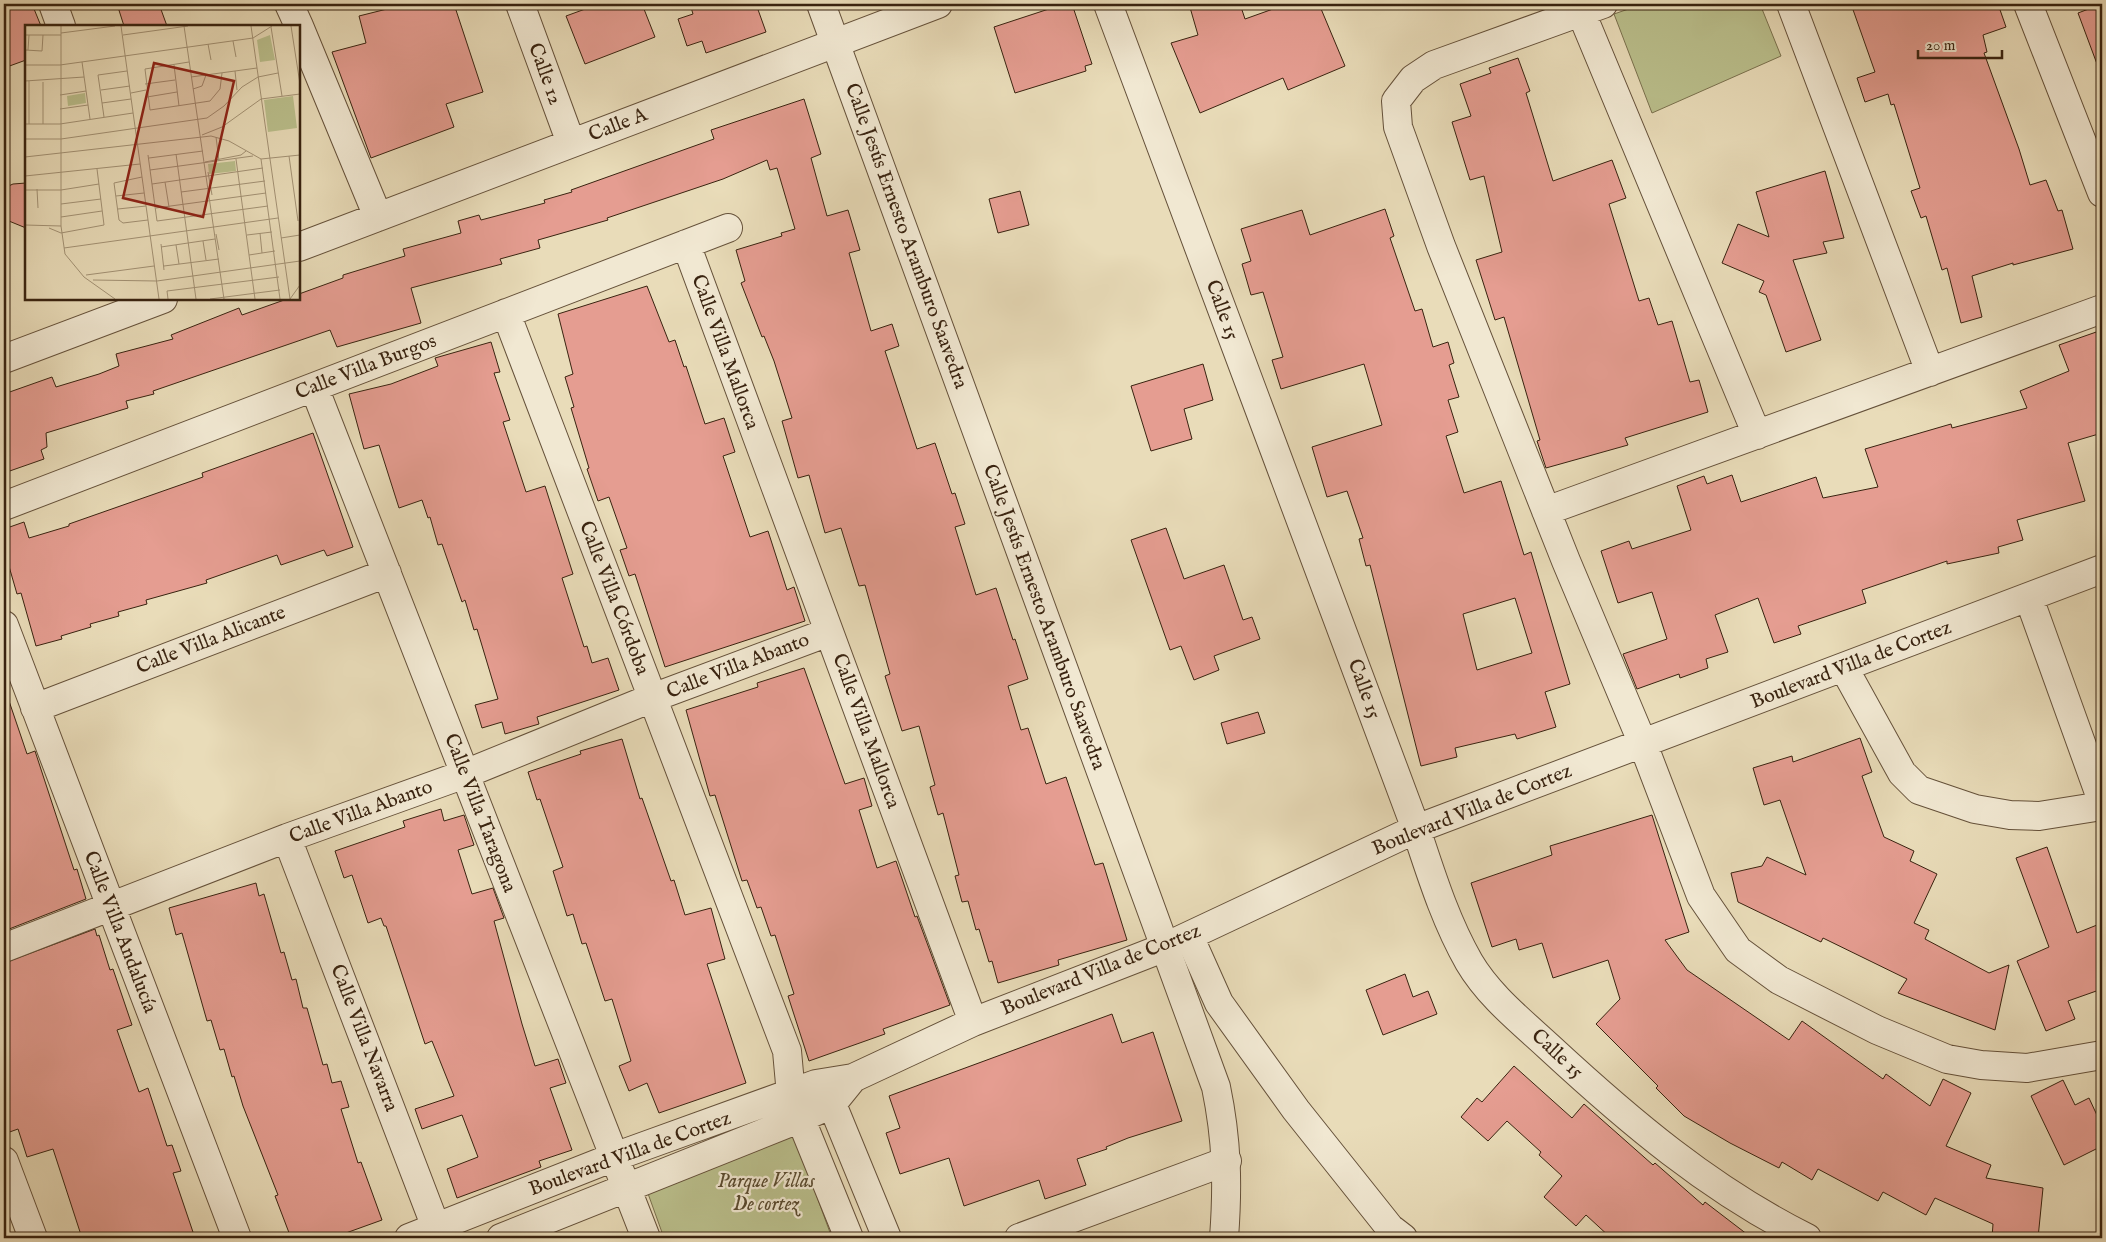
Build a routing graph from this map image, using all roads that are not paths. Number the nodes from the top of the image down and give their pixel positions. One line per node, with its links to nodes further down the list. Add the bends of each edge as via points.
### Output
1 (53, 4): 10 (street)
2 (289, 4): 11 (street)
3 (520, 4): 14 (street, Calle 12)
4 (821, 4): 13 (street, Calle Jesús Ernesto Aramburo Saavedra)
5 (938, 4): 13 (street, Calle A)
6 (1108, 4): 41 (street, Calle 15)
7 (1791, 4): 24 (street)
8 (2028, 4): 15 (street)
9 (1592, 8): 26 (street); 28 (street, via 1434,65 1413,79 1396,101 1398,127 1441,246)
10 (61, 25)
11 (299, 25)
12 (300, 28): 16 (street)
13 (836, 43): 14 (street, Calle A); 46 (street, Calle Jesús Ernesto Aramburo Saavedra)
14 (572, 143): 16 (street, Calle A)
15 (2102, 193)
16 (378, 217): 19 (street, Calle A)
17 (728, 228): 18 (street, Calle Villa Burgos)
18 (686, 244): 22 (street, Calle Villa Burgos); 33 (street, Calle Villa Mallorca)
19 (300, 247)
20 (158, 300): 23 (street)
21 (2102, 309): 24 (street)
22 (506, 313): 25 (street, Calle Villa Burgos); 35 (street, Calle Villa Córdoba)
23 (4, 359)
24 (1930, 372): 26 (street)
25 (314, 387): 27 (street, Calle Villa Burgos); 30 (street, Calle Villa Taragona)
26 (1757, 434): 28 (street)
27 (4, 506)
28 (1546, 511): 37 (street)
29 (2102, 569): 31 (street, Boulevard Villa de Cortez)
30 (387, 573): 36 (street, Calle Villa Alicante); 38 (street, Calle Villa Taragona)
31 (2029, 598): 34 (street, Boulevard Villa de Cortez); 39 (street)
32 (4, 625): 36 (street, Calle Villa Andalucía)
33 (829, 632): 35 (street, Calle Villa Abanto); 47 (street, Calle Villa Mallorca)
34 (1844, 668): 37 (street, Boulevard Villa de Cortez); 40 (street, via 1902,772 1920,790 1975,809 2010,815 2040,816)
35 (652, 698): 38 (street, Calle Villa Abanto); 48 (street, Calle Villa Córdoba)
36 (35, 708): 43 (street, Calle Villa Andalucía)
37 (1643, 744): 41 (street, Boulevard Villa de Cortez); 49 (street, via 1701,896 1738,950 1779,980 1876,1030 1946,1059 2027,1068)
38 (465, 774): 42 (street, Calle Villa Abanto); 52 (street, Calle Villa Taragona)
39 (2102, 801)
40 (2102, 806)
41 (1416, 829): 44 (street, Boulevard Villa de Cortez); 67 (street, Calle 15, via 1443,910 1470,963 1497,999 1616,1109 1700,1175)
42 (287, 838): 43 (street, Calle Villa Abanto); 56 (street, Calle Villa Navarra)
43 (111, 906): 45 (street, Calle Villa Abanto); 58 (street, Calle Villa Andalucía)
44 (1189, 936): 46 (street, Boulevard Villa de Cortez); 66 (street, via 1219,1003 1296,1110 1390,1228)
45 (4, 948)
46 (1163, 948): 47 (street, Boulevard Villa de Cortez); 53 (street, Calle Jesús Ernesto Aramburo Saavedra, via 1216,1088)
47 (973, 1022): 50 (street, Boulevard Villa de Cortez)
48 (787, 1051): 50 (street, Calle Villa Córdoba); 51 (street, Calle Villa Córdoba)
49 (2102, 1054)
50 (824, 1094): 51 (street, Boulevard Villa de Cortez); 63 (street, Calle Villa Córdoba)
51 (796, 1106): 52 (street, Boulevard Villa de Cortez); 55 (street, Boulevard Villa de Cortez); 62 (street, Calle Villa Córdoba)
52 (614, 1157): 55 (street, Calle Villa Taragona); 56 (street, Boulevard Villa de Cortez)
53 (1227, 1160): 64 (street); 65 (street, Calle Jesús Ernesto Aramburo Saavedra)
54 (4, 1161): 57 (street)
55 (626, 1188): 60 (street, Boulevard Villa de Cortez); 61 (street, Calle Villa Taragona)
56 (438, 1233): 59 (street, Boulevard Villa de Cortez)
57 (33, 1238)
58 (237, 1238)
59 (409, 1238)
60 (501, 1238)
61 (646, 1238)
62 (848, 1238)
63 (887, 1238)
64 (1019, 1238)
65 (1224, 1238)
66 (1403, 1238)
67 (1807, 1238)

